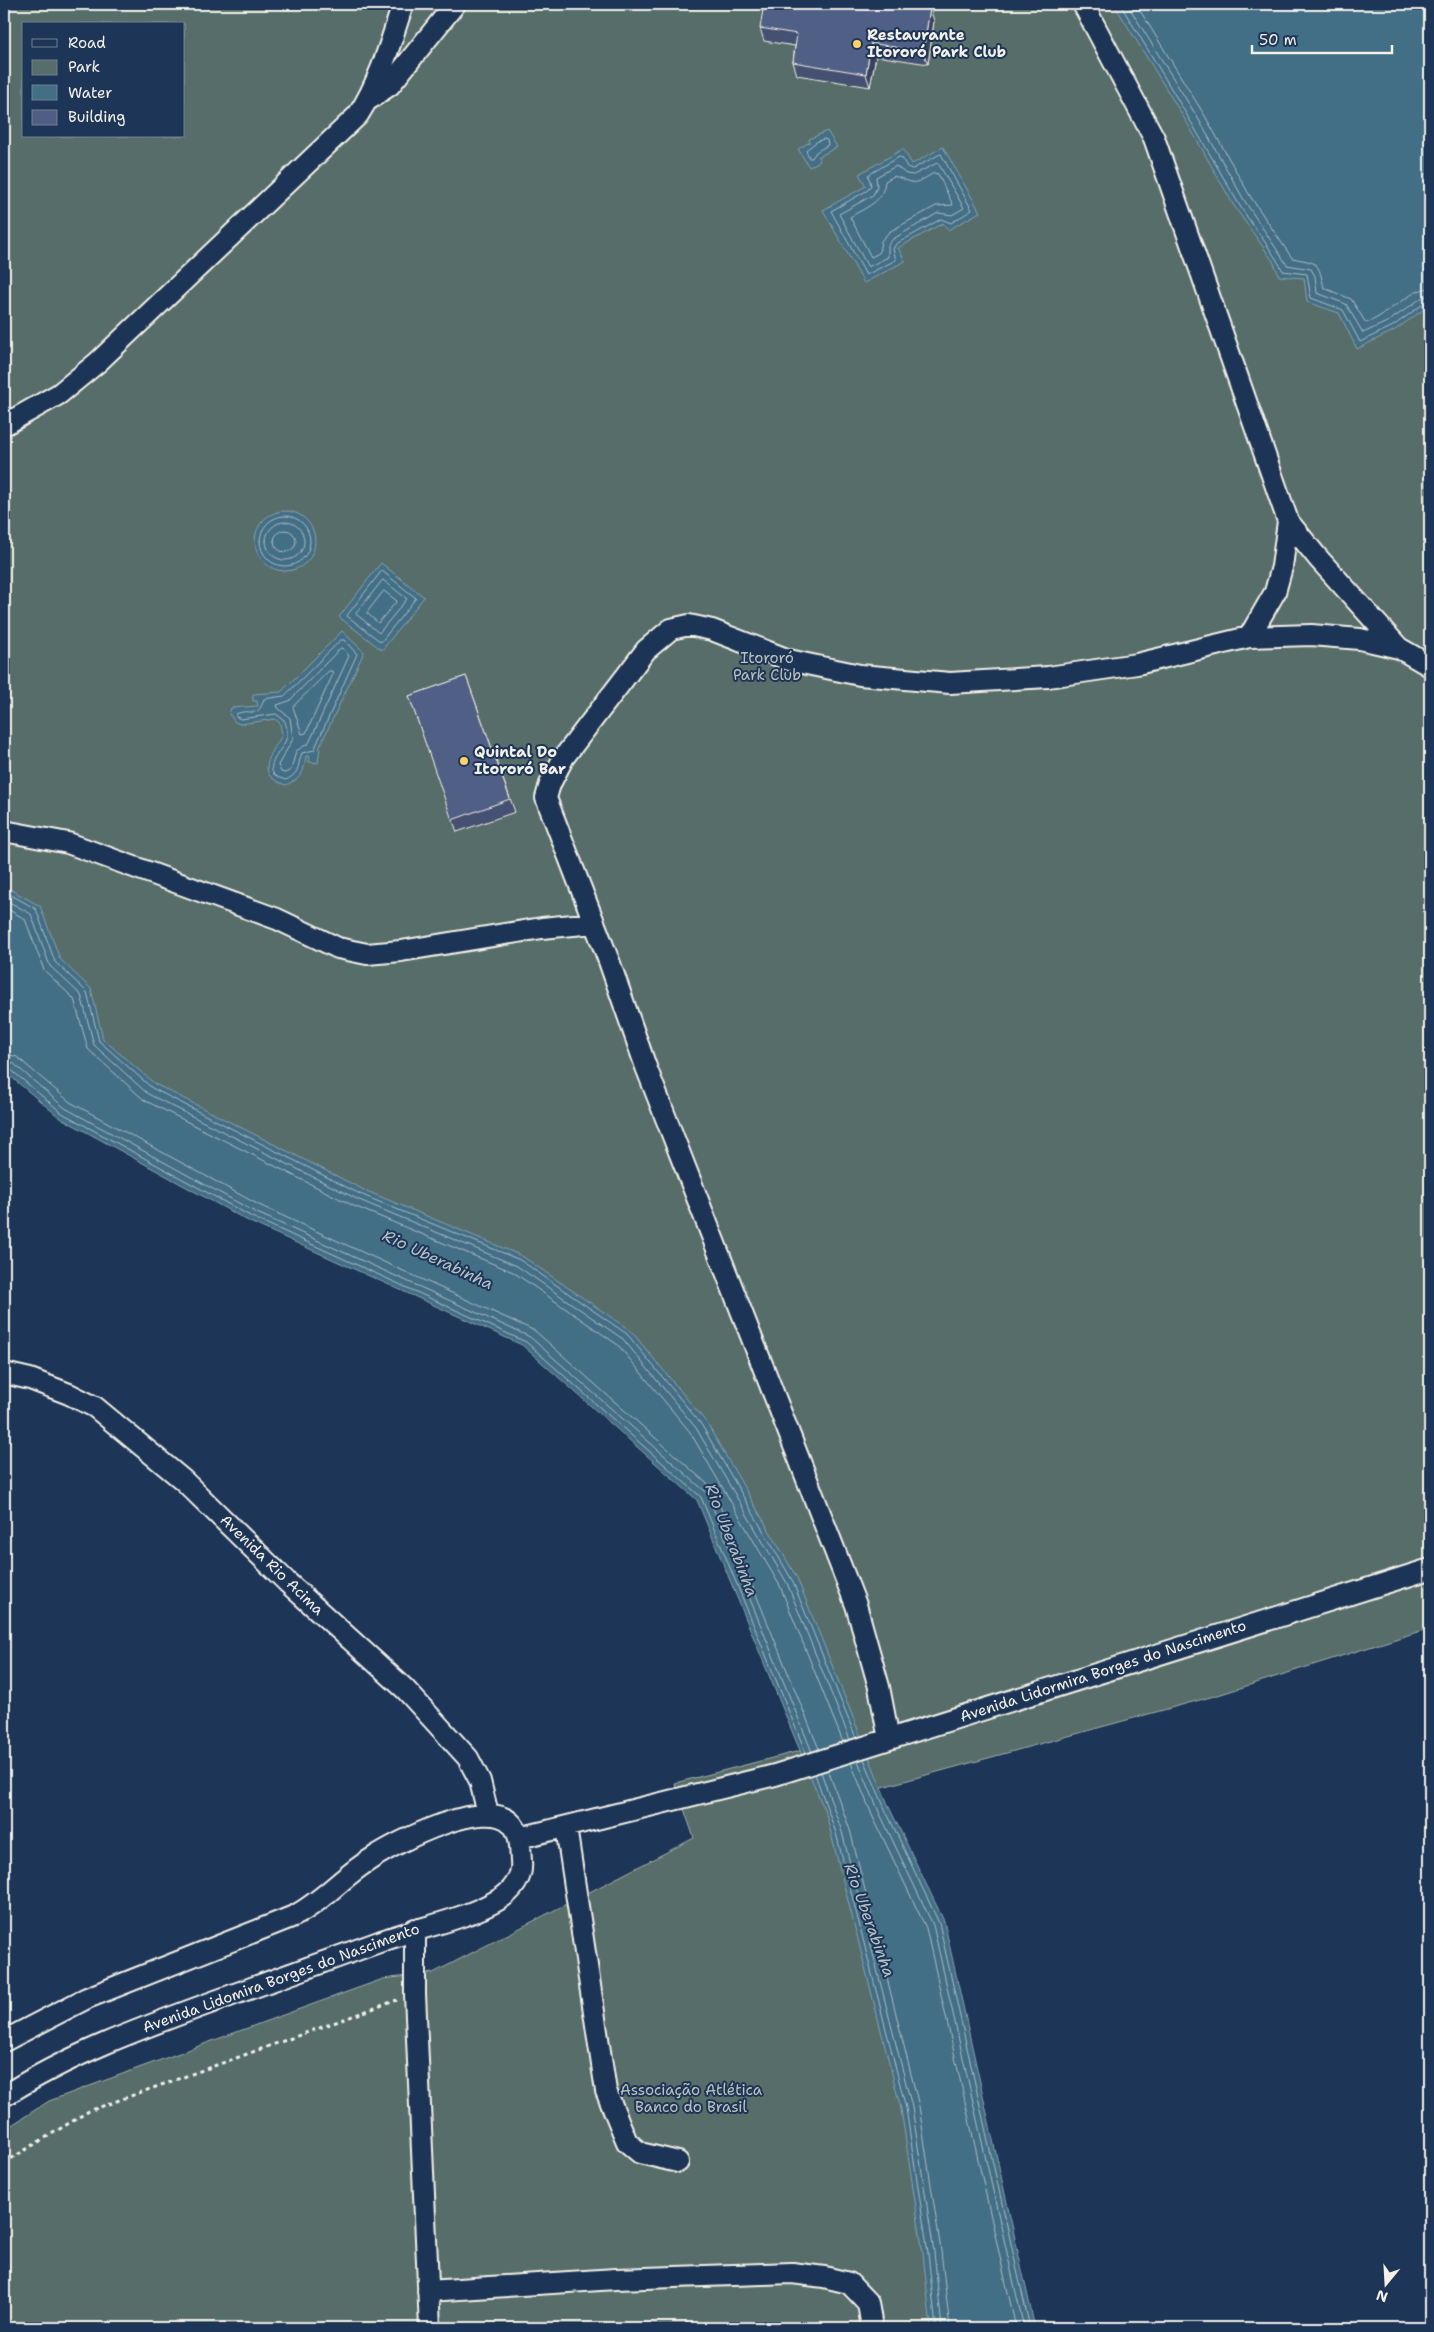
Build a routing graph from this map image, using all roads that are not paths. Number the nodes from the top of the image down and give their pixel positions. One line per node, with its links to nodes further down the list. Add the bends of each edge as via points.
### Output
1 (403, 4): 4 (street)
2 (456, 4): 4 (street, via 390,86)
3 (1083, 4): 6 (street, via 1154,138)
4 (368, 100): 5 (street, via 352,120 98,362 59,394)
5 (4, 425)
6 (1288, 520): 7 (street, via 1275,592); 8 (street)
7 (1249, 637): 8 (street, via 1321,636 1360,639); 11 (street, via 1137,664 1048,677 950,683 860,675 789,660 712,630 689,625 671,629 646,650 582,733 564,757 547,792 546,798)
8 (1399, 648): 9 (street)
9 (1430, 666)
10 (4, 831): 11 (street, via 68,843 277,919 338,948 367,954)
11 (594, 923): 14 (street, via 646,1067 856,1605 879,1687)
12 (4, 1373): 15 (street, Avenida Rio Acima, via 30,1379 95,1407 183,1480 287,1582 405,1689 468,1758 480,1781)
13 (1430, 1568): 14 (street, Avenida Lidormira Borges do Nascimento)
14 (889, 1740): 16 (street, Avenida Lidormira Borges do Nascimento, via 775,1774)
15 (488, 1814): 17 (street, via 502,1817 512,1824); 19 (street, via 456,1820 411,1837 369,1859 312,1906 294,1916 87,1998)
16 (566, 1827): 17 (street); 21 (street, via 606,2091 627,2142 640,2153)
17 (519, 1838): 18 (street, Avenida Lidomira Borges do Nascimento, via 522,1868 515,1886 500,1900 470,1914)
18 (414, 1929): 20 (street, Avenida Lidomira Borges do Nascimento, via 113,2039 31,2079); 22 (street)
19 (4, 2041)
20 (4, 2096)
21 (678, 2162)
22 (428, 2291): 23 (street); 24 (street, via 616,2279 792,2273 849,2283 868,2304)
23 (430, 2328)
24 (872, 2328)

